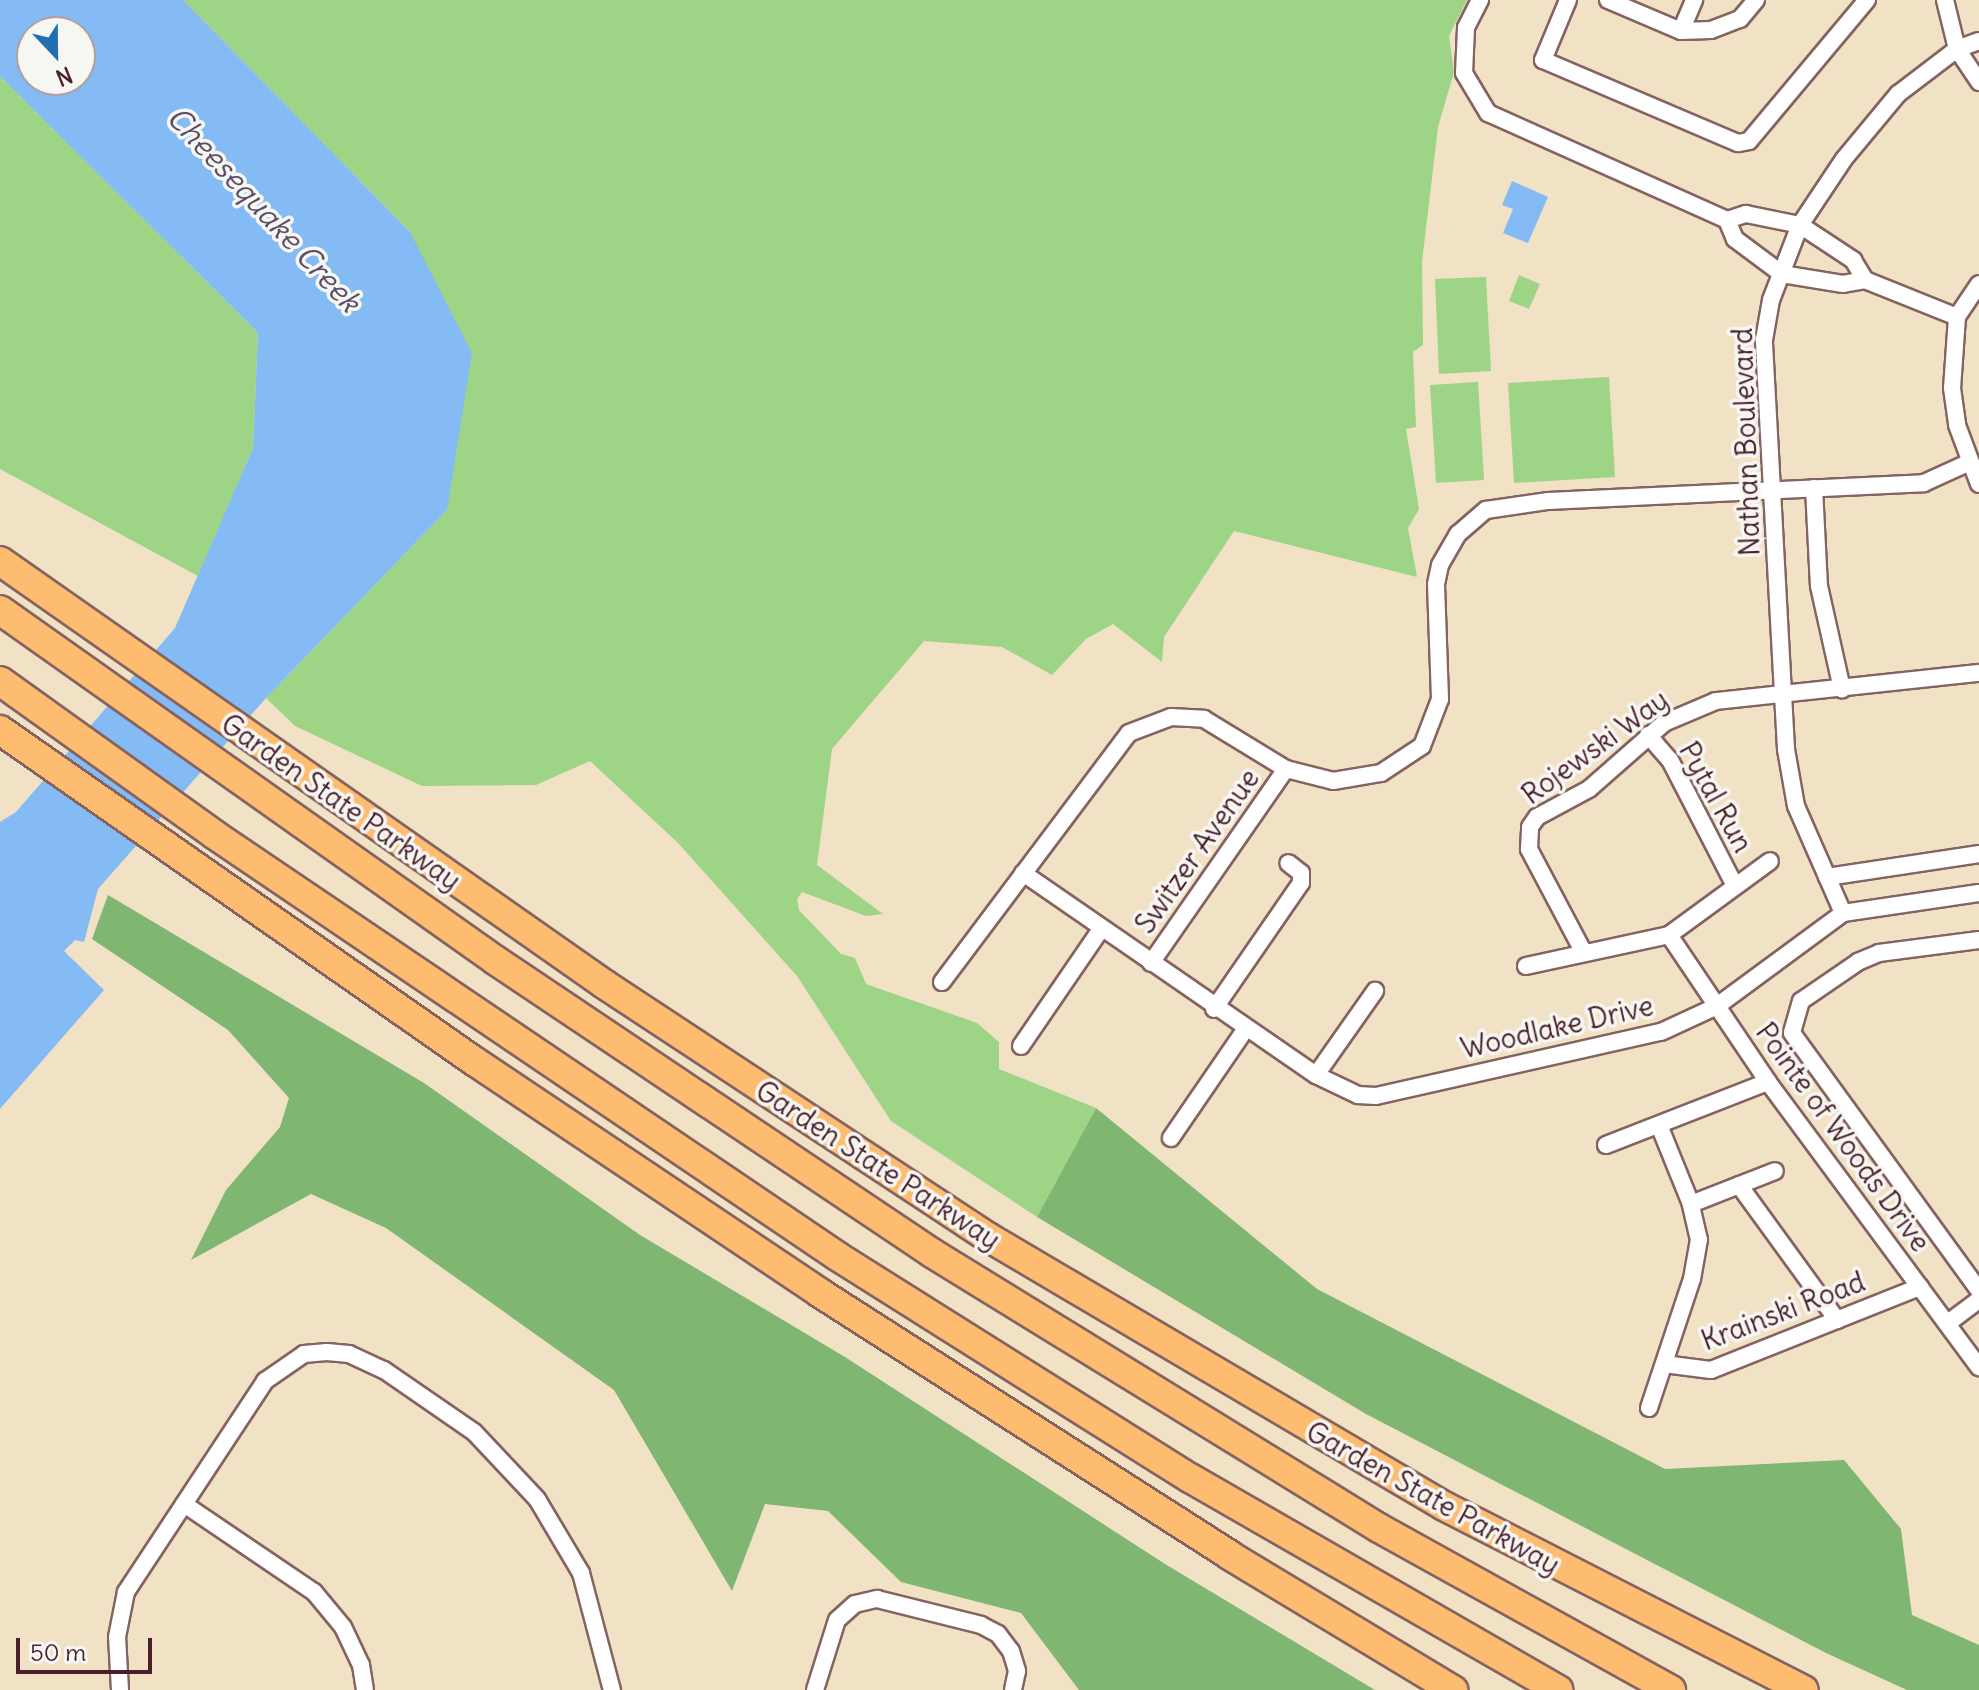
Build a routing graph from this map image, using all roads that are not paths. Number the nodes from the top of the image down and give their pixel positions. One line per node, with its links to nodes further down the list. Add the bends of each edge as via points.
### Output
1 (1480, 0): 12 (street, via 1466,28 1464,73 1488,113)
2 (1568, 0): 6 (street, via 1543,60 1738,143 1749,141)
3 (1608, 0): 8 (street)
4 (1694, 0): 8 (street)
5 (1756, 0): 8 (street, via 1740,19 1711,30)
6 (1867, 0)
7 (1945, 0): 10 (street)
8 (1681, 31)
9 (1979, 41): 10 (street, Nathan Boulevard)
10 (1957, 49): 11 (street); 13 (street, Nathan Boulevard, via 1898,94)
11 (1979, 82)
12 (1727, 220): 13 (street, via 1746,214); 14 (street, via 1735,239)
13 (1800, 225): 14 (street, Nathan Boulevard); 15 (street, via 1853,260)
14 (1782, 274): 15 (street, via 1843,284); 21 (street, Nathan Boulevard, via 1764,340)
15 (1865, 280): 17 (street)
16 (1979, 284): 17 (street)
17 (1957, 317): 18 (street, via 1952,388)
18 (1970, 462): 19 (street); 20 (street, via 1924,483)
19 (1979, 484)
20 (1814, 488): 21 (street); 26 (street, via 1819,586)
21 (1772, 489): 27 (street, Nathan Boulevard); 30 (street, via 1504,504 1486,510 1458,534 1440,565 1440,699 1422,746 1381,773 1357,779 1333,781)
22 (0, 561): 76 (highway, Garden State Parkway, via 285,765 822,1130 1090,1300 1444,1506)
23 (0, 610): 75 (highway, Garden State Parkway, via 700,1100 989,1290 1379,1528)
24 (1979, 673): 26 (street, Rojewski Way)
25 (0, 681): 74 (highway, via 215,835 686,1156 956,1332 1215,1492)
26 (1842, 689): 27 (street, Rojewski Way)
27 (1782, 693): 29 (street, Rojewski Way, via 1698,706); 35 (street, Nathan Boulevard, via 1796,806)
28 (0, 730): 73 (highway, via 820,1293)
29 (1648, 735): 36 (street, Pytal Run, via 1670,760); 42 (street, Rojewski Way, via 1589,789 1537,817 1530,827 1529,849)
30 (1286, 769): 34 (street, via 1204,719 1171,717 1129,733); 43 (street, Switzer Avenue)
31 (1979, 854): 35 (street)
32 (1770, 861): 36 (street)
33 (1288, 863): 48 (street, via 1301,873 1301,883)
34 (1023, 873): 39 (street, Woodlake Drive); 45 (street)
35 (1827, 877): 38 (street, Nathan Boulevard)
36 (1735, 886): 40 (street)
37 (1979, 893): 38 (street, Woodlake Drive)
38 (1843, 913): 47 (street, Woodlake Drive)
39 (1101, 929): 43 (street, Woodlake Drive); 50 (street)
40 (1669, 935): 42 (street); 47 (street, Pointe of Woods Drive)
41 (1979, 940): 60 (street, via 1879,953 1858,962 1801,1001 1792,1033)
42 (1584, 953): 44 (street)
43 (1151, 963): 48 (street, Woodlake Drive)
44 (1526, 966)
45 (942, 982)
46 (1375, 991): 51 (street)
47 (1717, 1006): 51 (street, Woodlake Drive, via 1661,1032 1376,1096 1358,1095); 52 (street, Pointe of Woods Drive)
48 (1214, 1009): 49 (street, Woodlake Drive)
49 (1245, 1030): 51 (street, Woodlake Drive); 54 (street)
50 (1021, 1046)
51 (1316, 1075)
52 (1768, 1082): 53 (street); 59 (street, Pointe of Woods Drive)
53 (1659, 1125): 55 (street); 58 (street)
54 (1171, 1138)
55 (1606, 1145)
56 (1775, 1171): 57 (street)
57 (1739, 1185): 58 (street); 62 (street)
58 (1691, 1204): 64 (street, via 1698,1255)
59 (1920, 1287): 62 (street, Krainski Road); 63 (street, Pointe of Woods Drive)
60 (1979, 1290)
61 (1979, 1300): 63 (street)
62 (1837, 1320): 64 (street, Krainski Road, via 1711,1370)
63 (1948, 1323): 65 (street, Pointe of Woods Drive)
64 (1664, 1364): 66 (street)
65 (1979, 1367)
66 (1649, 1408)
67 (184, 1504): 68 (street, via 126,1592 117,1637); 69 (street, via 314,1592 343,1627 361,1665); 70 (street, via 265,1381 304,1354 349,1354 384,1370 474,1432 537,1499 581,1573)
68 (120, 1690)
69 (365, 1690)
70 (612, 1690)
71 (815, 1690): 72 (street, via 837,1620 855,1604 877,1599 998,1634 1017,1671)
72 (1013, 1690)
73 (1453, 1690)
74 (1558, 1690)
75 (1671, 1690)
76 (1804, 1690)

